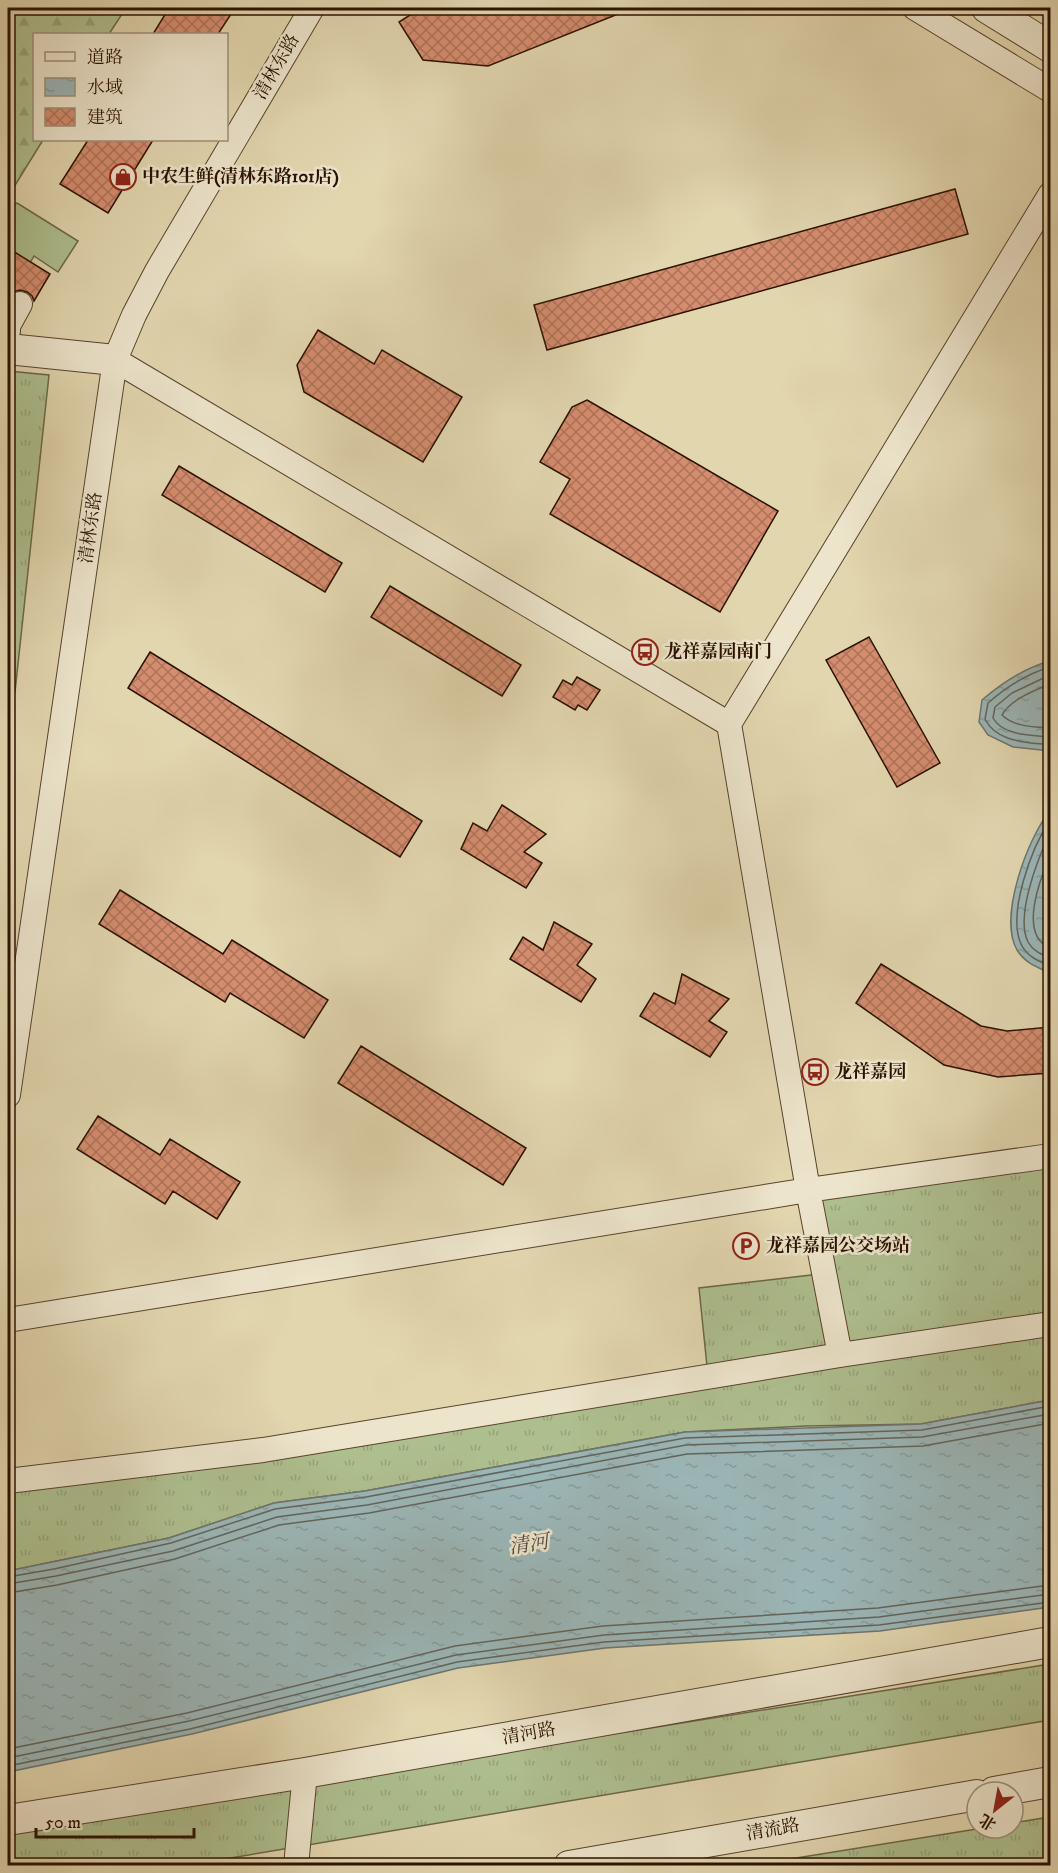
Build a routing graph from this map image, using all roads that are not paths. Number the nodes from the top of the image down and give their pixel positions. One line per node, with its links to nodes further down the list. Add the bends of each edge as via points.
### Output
1 (312, 8): 10 (street, 清林东路, via 157,271)
2 (915, 8): 5 (street)
3 (987, 8): 4 (street)
4 (1050, 47)
5 (1050, 90)
6 (1050, 195): 11 (street)
7 (20, 304): 8 (street)
8 (8, 331)
9 (8, 349): 10 (street)
10 (115, 360): 11 (street); 12 (street, 清林东路)
11 (729, 724): 14 (street)
12 (8, 1095)
13 (1050, 1156): 14 (street)
14 (808, 1190): 15 (street); 17 (street)
15 (8, 1320)
16 (1050, 1324): 17 (street)
17 (840, 1355): 18 (street, via 263,1450)
18 (8, 1480)
19 (1050, 1642): 20 (street, 清河路)
20 (305, 1773): 24 (street, 清河路); 25 (street)
21 (1050, 1782): 22 (street)
22 (1025, 1786)
23 (965, 1797): 26 (street, 清流路)
24 (8, 1820)
25 (296, 1866)
26 (569, 1866)

